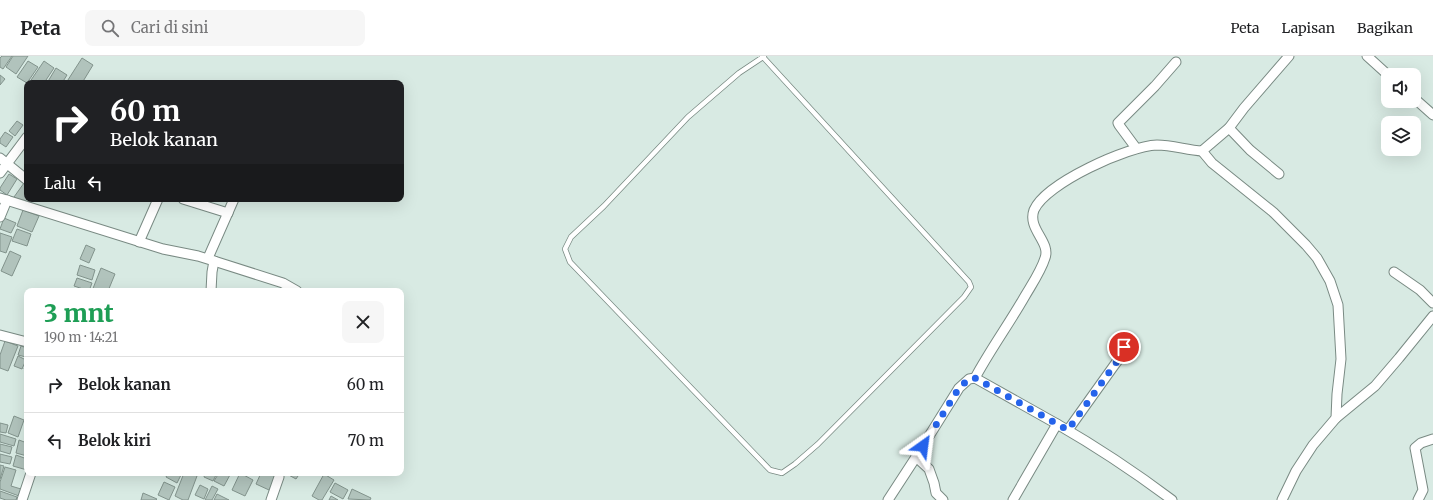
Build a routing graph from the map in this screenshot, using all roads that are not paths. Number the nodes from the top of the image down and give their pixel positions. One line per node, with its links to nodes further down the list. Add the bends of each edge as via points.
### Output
1 (763, 56): 1 (lane, via 971,287 818,444 782,473 770,470 570,262 565,249 571,237 688,117)
2 (1289, 56): 8 (street)
3 (1367, 56): 5 (street)
4 (1176, 62): 10 (street, via 1118,123)
5 (1381, 69)
6 (1421, 104): 7 (street)
7 (1433, 115)
8 (1229, 128): 11 (street); 14 (street)
9 (24, 140): 12 (street)
10 (1136, 148): 11 (street, via 1158,145); 32 (street, via 1096,164 1063,183 1044,196 1034,210 1033,223 1044,245 1046,256 1035,280 1009,324 992,346)
11 (1202, 151): 33 (street, via 1212,163 1292,230 1317,258 1330,281 1338,305 1341,359)
12 (3, 161): 13 (street); 15 (street)
13 (0, 173)
14 (1279, 174)
15 (24, 178)
16 (4, 199): 21 (street); 22 (street)
17 (157, 202): 22 (street)
18 (193, 202): 20 (street)
19 (233, 202): 20 (street)
20 (228, 213): 23 (street)
21 (0, 217)
22 (139, 242): 23 (street, via 163,250)
23 (211, 259): 25 (street); 26 (street)
24 (1394, 272): 27 (street)
25 (211, 288)
26 (292, 288)
27 (1431, 300)
28 (1433, 316): 33 (street, via 1375,386)
29 (0, 335): 30 (street)
30 (24, 341)
31 (1124, 345): 35 (street, via 1121,356)
32 (975, 378): 34 (street); 37 (street, via 969,379 959,388)
33 (1336, 418): 46 (street, via 1313,445 1296,471)
34 (1057, 424): 35 (street); 44 (street)
35 (1068, 430): 45 (street)
36 (1433, 439): 47 (street, via 1415,448 1423,490)
37 (916, 457): 42 (street); 43 (street, via 928,469 936,493)
38 (30, 476): 40 (street)
39 (278, 476): 41 (street)
40 (22, 500)
41 (271, 500)
42 (888, 500)
43 (943, 500)
44 (1013, 500)
45 (1172, 500)
46 (1282, 500)
47 (1418, 500)

